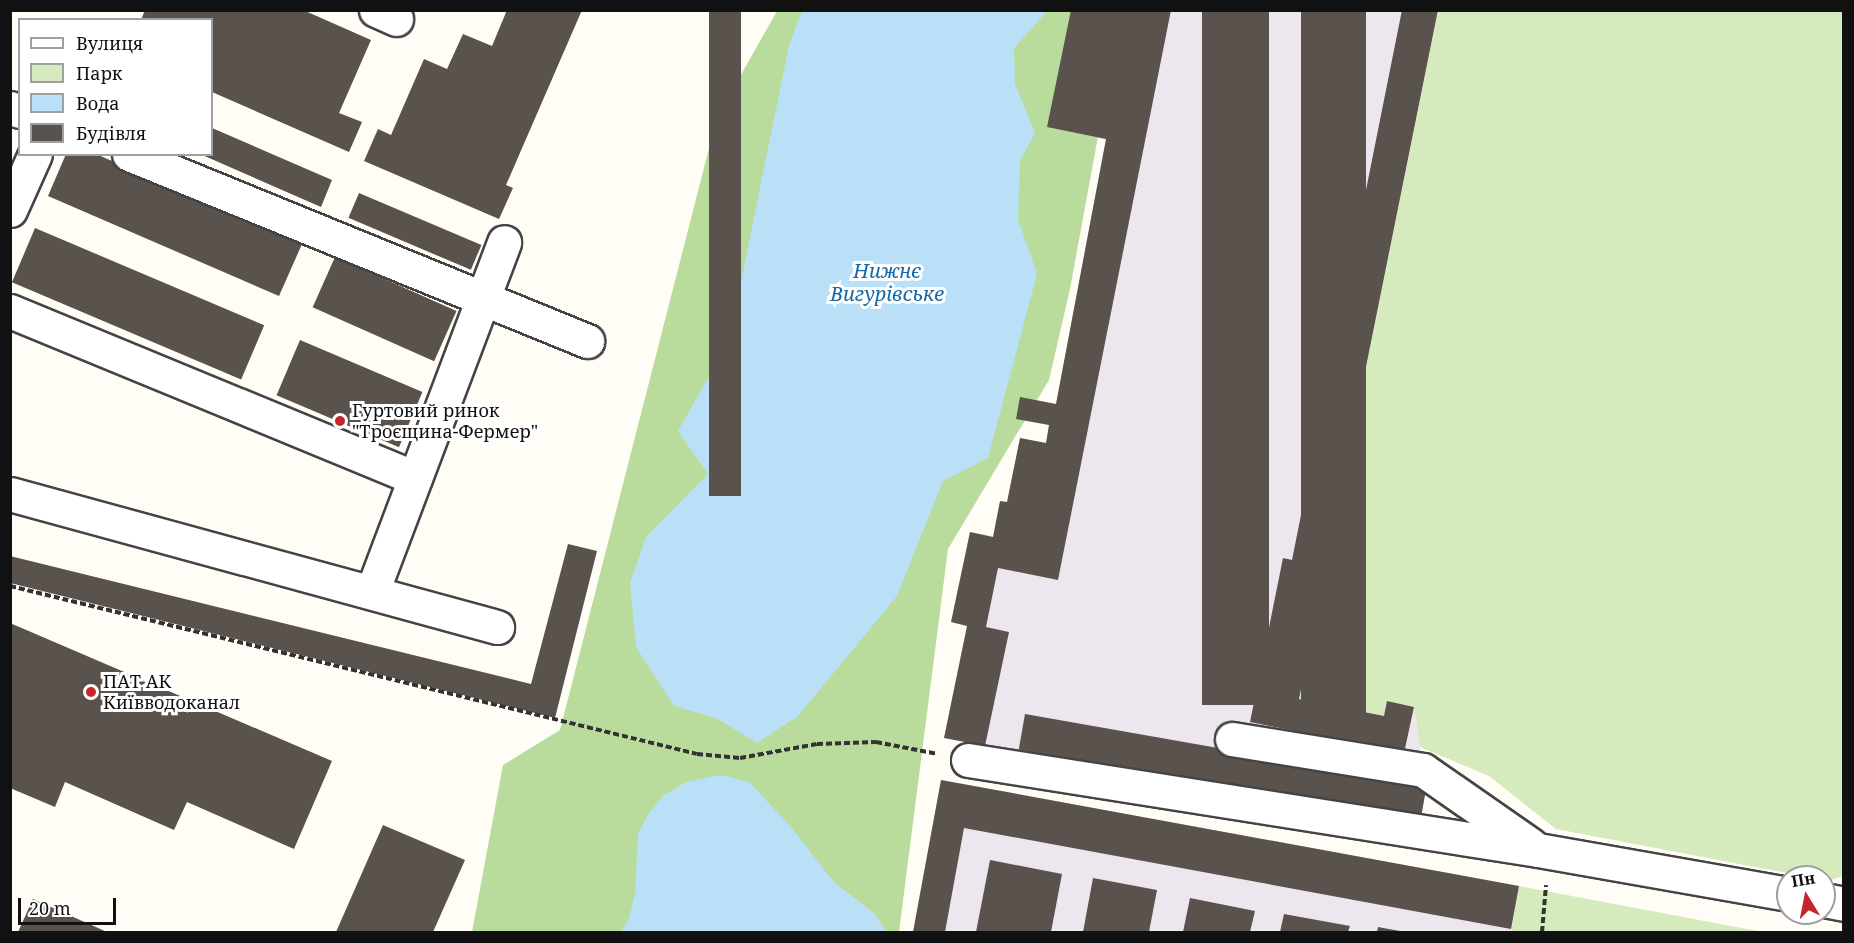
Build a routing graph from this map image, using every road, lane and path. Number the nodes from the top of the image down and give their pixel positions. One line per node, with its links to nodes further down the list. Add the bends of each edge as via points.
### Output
1 (34, 156): 3 (lane)
2 (134, 156): 5 (lane)
3 (10, 210)
4 (504, 242): 5 (lane)
5 (483, 299): 7 (lane); 8 (lane)
6 (10, 311): 8 (lane)
7 (587, 341)
8 (415, 478): 11 (lane)
9 (10, 494): 11 (lane)
10 (10, 586): 14 (path, via 697,754 740,758 817,744 876,742)
11 (372, 592): 12 (lane)
12 (496, 627)
13 (1232, 739): 15 (lane, via 1423,770)
14 (968, 760): 15 (lane)
15 (1544, 850): 16 (lane); 17 (path)
16 (1776, 892)
17 (1542, 933)

